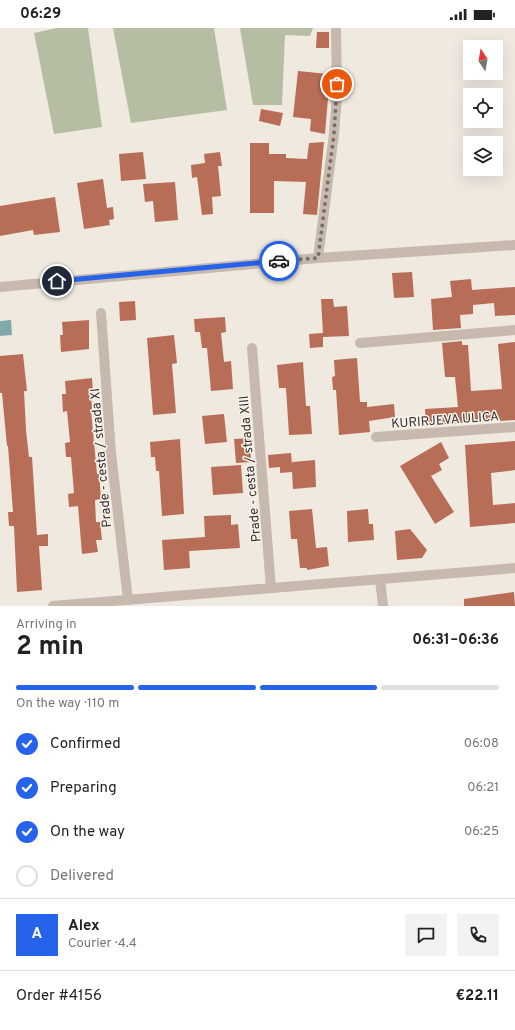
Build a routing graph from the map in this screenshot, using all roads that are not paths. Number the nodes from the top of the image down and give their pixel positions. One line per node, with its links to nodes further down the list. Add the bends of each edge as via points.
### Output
1 (336, 28): 3 (street, via 337,96)
2 (515, 244): 3 (street)
3 (318, 258): 4 (street)
4 (0, 287)
5 (101, 312): 14 (street, Prade - cesta / strada XI, via 111,453)
6 (515, 330): 7 (street)
7 (360, 343)
8 (252, 348): 13 (street, Prade - cesta / strada XIII)
9 (515, 427): 10 (street, KURIRJEVA ULICA)
10 (376, 437)
11 (515, 568): 12 (street)
12 (380, 579): 13 (street); 16 (street)
13 (271, 588): 14 (street)
14 (128, 600): 15 (street)
15 (53, 606)
16 (384, 606)

